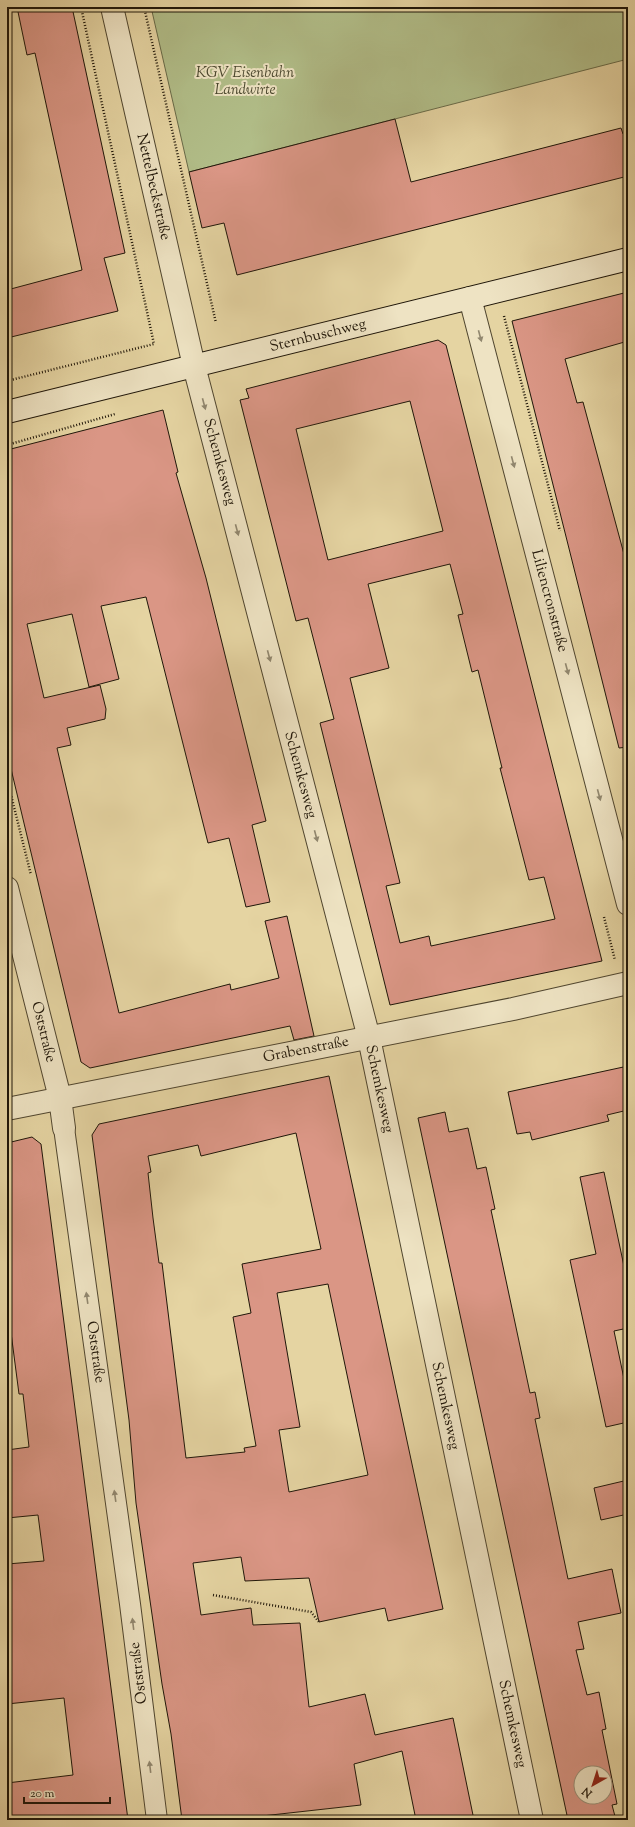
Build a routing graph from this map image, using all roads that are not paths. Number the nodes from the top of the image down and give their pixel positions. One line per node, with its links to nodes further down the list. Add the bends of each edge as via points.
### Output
1 (112, 7): 4 (street, Nettelbeckstraße)
2 (628, 259): 3 (street, Sternbuschweg)
3 (470, 298): 4 (street, Sternbuschweg); 7 (street, Liliencronstraße, one-way to 7)
4 (194, 366): 5 (street, Sternbuschweg); 9 (street, Schemkesweg, one-way to 9)
5 (7, 412)
6 (7, 888): 10 (street, Oststraße)
7 (628, 904)
8 (628, 983): 9 (street, Grabenstraße)
9 (369, 1038): 10 (street, Grabenstraße); 14 (street, Schemkesweg)
10 (60, 1098): 11 (street, Grabenstraße); 12 (street, Oststraße)
11 (7, 1109)
12 (64, 1128): 13 (street, Oststraße, one-way to 12, via 130,1604)
13 (157, 1820)
14 (532, 1820)

